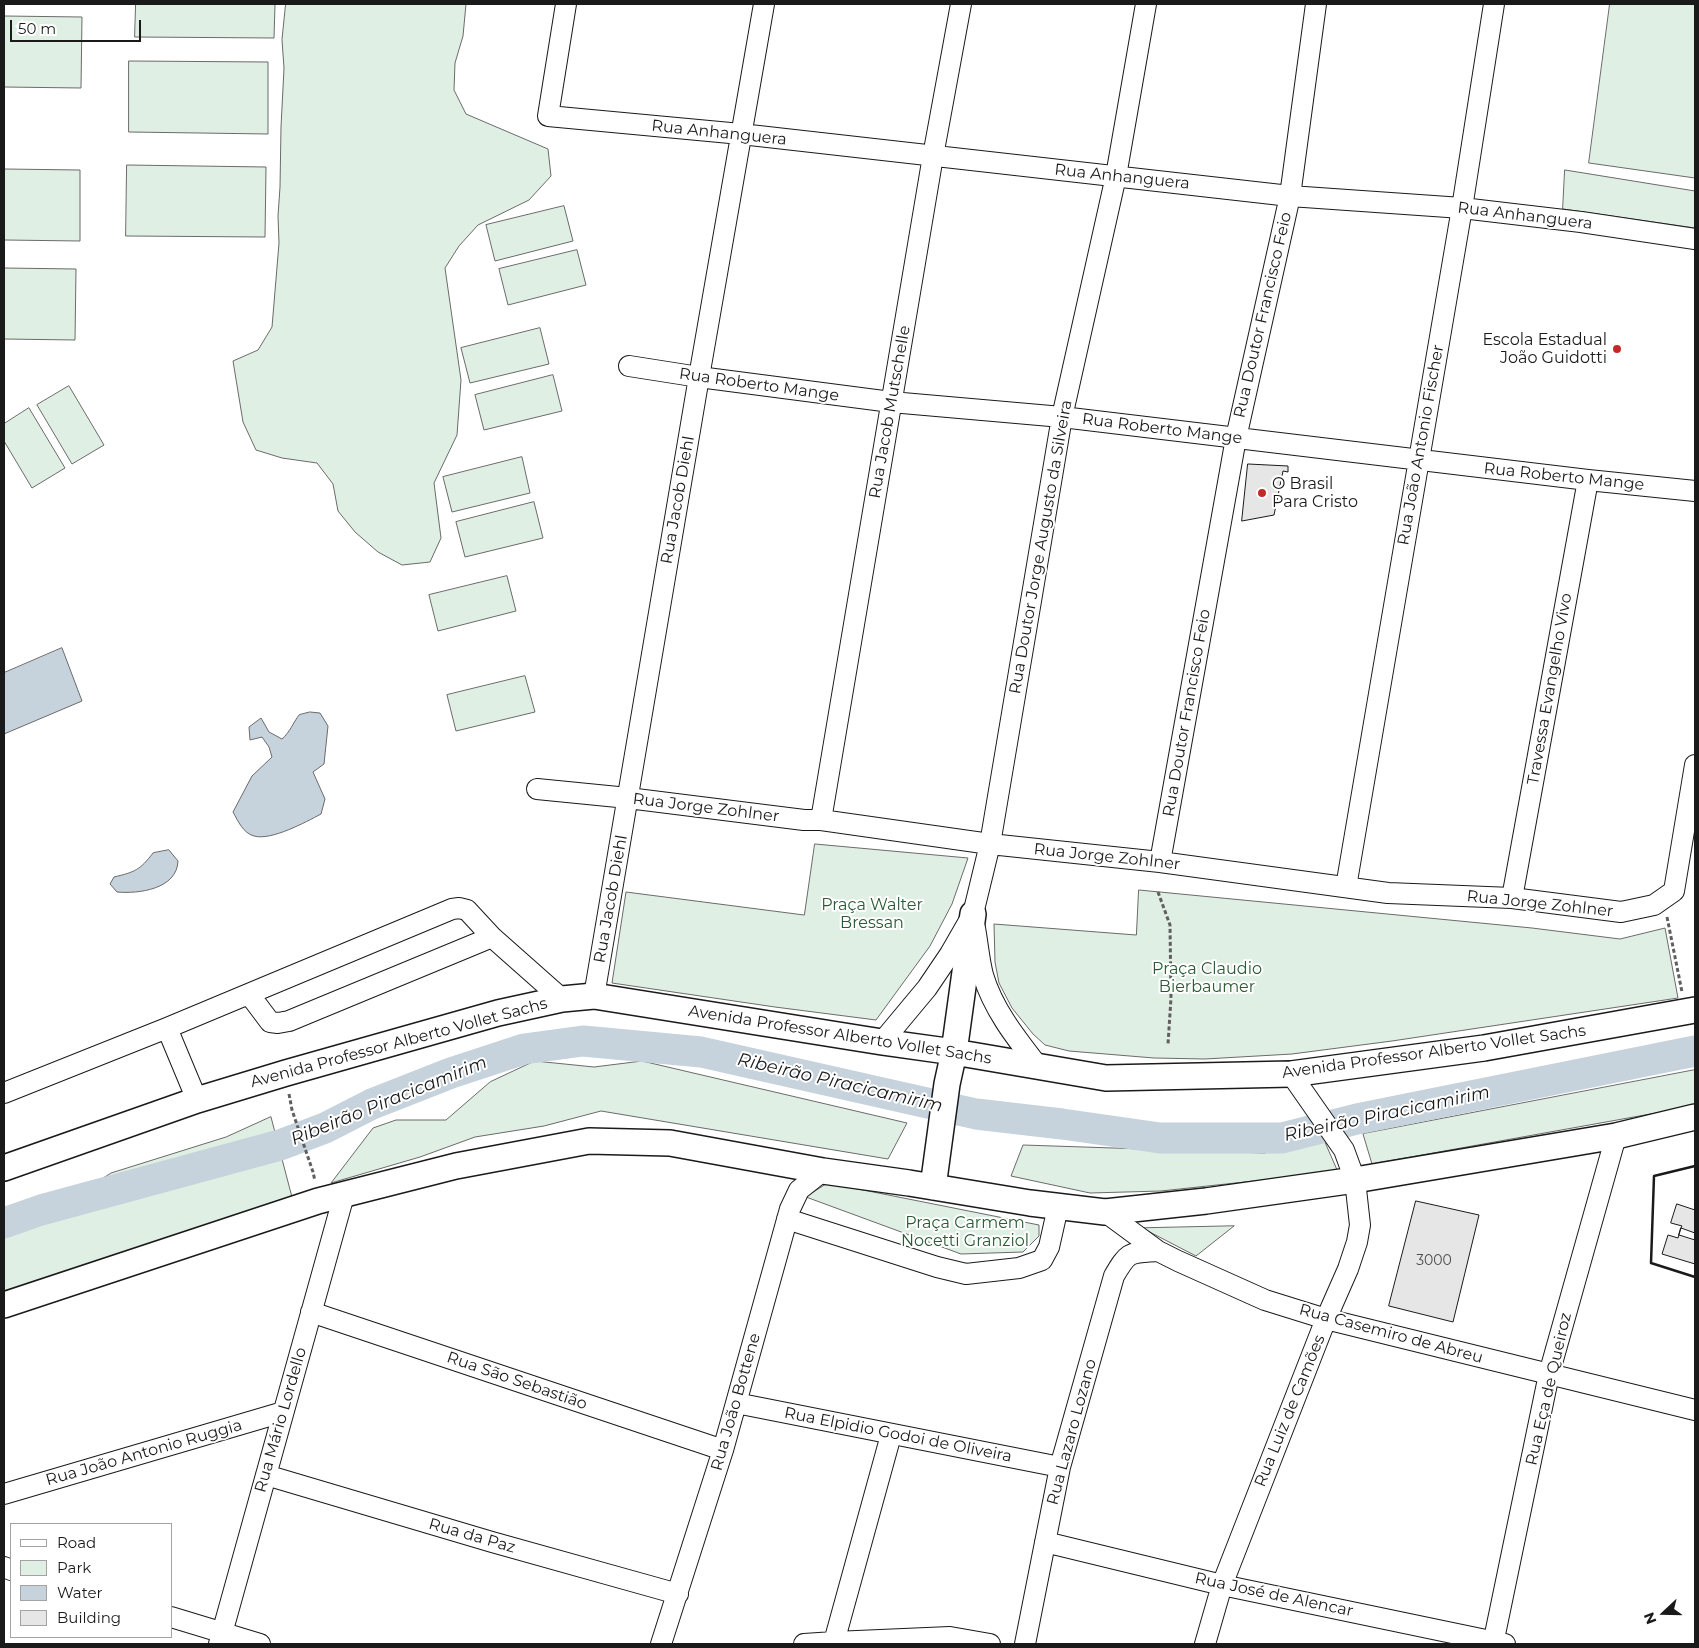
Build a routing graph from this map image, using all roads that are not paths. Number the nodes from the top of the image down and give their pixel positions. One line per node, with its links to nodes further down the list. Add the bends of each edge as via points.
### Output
1 (566, 4): 7 (street, Rua Anhanguera, via 548,116)
2 (764, 4): 7 (street, Rua Jacob Diehl)
3 (961, 4): 8 (street, Rua Jacob Mutschelle)
4 (1146, 4): 9 (street, Rua Doutor Jorge Augusto da Silveira)
5 (1316, 4): 10 (street, Rua Doutor Francisco Feio)
6 (1494, 4): 11 (street, Rua João Antonio Fischer)
7 (741, 134): 8 (street, Rua Anhanguera); 14 (street, Rua Jacob Diehl)
8 (933, 156): 9 (street, Rua Anhanguera); 15 (street, Rua Jacob Mutschelle)
9 (1116, 176): 10 (street, Rua Anhanguera); 16 (street, Rua Doutor Jorge Augusto da Silveira)
10 (1290, 196): 11 (street, Rua Anhanguera); 17 (street, Rua Doutor Francisco Feio)
11 (1462, 208): 12 (street, Rua Anhanguera); 18 (street, Rua João Antonio Fischer)
12 (1695, 239)
13 (629, 366): 14 (street, Rua Roberto Mange)
14 (699, 377): 15 (street, Rua Roberto Mange); 23 (street, Rua Jacob Diehl)
15 (892, 402): 16 (street, Rua Roberto Mange); 24 (street, Rua Jacob Mutschelle)
16 (1062, 417): 17 (street, Rua Roberto Mange); 25 (street, Rua Doutor Jorge Augusto da Silveira)
17 (1236, 438): 18 (street, Rua Roberto Mange); 26 (street, Rua Doutor Francisco Feio)
18 (1419, 460): 19 (street, Rua Roberto Mange); 27 (street, Rua João Antonio Fischer)
19 (1588, 480): 20 (street, Rua Roberto Mange); 28 (street, Travessa Evangelho Vivo)
20 (1695, 491)
21 (1695, 765): 28 (street, Rua Jorge Zohlner, via 1668,895 1654,905 1621,912)
22 (537, 789): 23 (street, Rua Jorge Zohlner)
23 (628, 798): 24 (street, Rua Jorge Zohlner); 32 (street, Rua Jacob Diehl)
24 (821, 820): 25 (street, Rua Jorge Zohlner)
25 (990, 844): 26 (street, Rua Jorge Zohlner); 29 (street, Rua Doutor Jorge Augusto da Silveira)
26 (1160, 862): 27 (street, Rua Jorge Zohlner)
27 (1346, 887): 28 (street, Rua Jorge Zohlner, via 1388,893)
28 (1512, 898)
29 (973, 914): 36 (street, Rua Doutor Jorge Augusto da Silveira, via 927,988); 37 (main road); 38 (street, Rua Doutor Jorge Augusto da Silveira, via 983,974 993,1001)
30 (492, 937): 31 (street, via 467,910 452,909); 31 (street, via 284,1022 270,1022); 33 (street)
31 (249, 994): 35 (street)
32 (594, 996): 33 (main road, Avenida Professor Alberto Vollet Sachs); 36 (main road, Avenida Professor Alberto Vollet Sachs)
33 (562, 999): 41 (main road, Avenida Professor Alberto Vollet Sachs, via 498,1013)
34 (1691, 1011): 39 (main road, Avenida Professor Alberto Vollet Sachs)
35 (167, 1028): 40 (street); 41 (street)
36 (882, 1042): 37 (main road, Avenida Professor Alberto Vollet Sachs)
37 (954, 1052): 38 (main road, Avenida Professor Alberto Vollet Sachs); 47 (main road)
38 (1037, 1066): 39 (main road, Avenida Professor Alberto Vollet Sachs, via 1106,1078)
39 (1298, 1084): 46 (street, Rua Luiz de Camões, via 1344,1150)
40 (4, 1093)
41 (198, 1100): 44 (main road, Avenida Professor Alberto Vollet Sachs)
42 (1695, 1117): 43 (main road)
43 (1616, 1136): 46 (main road); 56 (street, Rua Eça de Queiroz)
44 (4, 1168)
45 (823, 1170): 47 (main road); 48 (main road, via 670,1143 589,1141 456,1166); 51 (street, Rua João Bottene, via 799,1190)
46 (1355, 1180): 50 (main road); 55 (street, Rua Luiz de Camões, via 1360,1224 1357,1242)
47 (933, 1187): 49 (main road)
48 (344, 1195): 53 (main road, via 297,1207); 54 (street, Rua Mário Lordello)
49 (1058, 1207): 50 (main road); 51 (street, via 1049,1248 1042,1260 1019,1268 966,1274)
50 (1104, 1212): 52 (street, Rua Casemiro de Abreu)
51 (787, 1219): 57 (street, Rua João Bottene)
52 (1158, 1251): 55 (street, Rua Casemiro de Abreu, via 1265,1300); 62 (street, Rua Lazaro Lozano, via 1134,1252 1124,1258 1114,1276)
53 (4, 1305)
54 (311, 1312): 59 (street, Rua Mário Lordello); 61 (street, Rua São Sebastião)
55 (1326, 1319): 56 (street, Rua Casemiro de Abreu); 66 (street, Rua Luiz de Camões)
56 (1549, 1374): 58 (street, Rua Casemiro de Abreu); 71 (street, Rua Eça de Queiroz)
57 (736, 1403): 60 (street, Rua Elpidio Godoi de Oliveira); 61 (street, Rua João Bottene)
58 (1695, 1410)
59 (283, 1412): 63 (street, Rua Mário Lordello); 64 (street, Rua João Antonio Ruggia)
60 (891, 1435): 62 (street, Rua Elpidio Godoi de Oliveira); 70 (street)
61 (723, 1450): 67 (street, Rua João Bottene)
62 (1060, 1467): 65 (street, Rua Lazaro Lozano)
63 (266, 1476): 67 (street, Rua da Paz); 69 (street, Rua Mário Lordello)
64 (4, 1494)
65 (1045, 1542): 66 (street, Rua José de Alencar); 76 (street, Rua Lazaro Lozano)
66 (1222, 1585): 71 (street, Rua José de Alencar); 77 (street, Rua Luiz de Camões)
67 (678, 1594): 73 (street, Rua João Bottene)
68 (172, 1617): 69 (street)
69 (221, 1638): 72 (street)
70 (834, 1642): 74 (street); 75 (street, via 950,1637)
71 (1497, 1643)
72 (260, 1644)
73 (661, 1644)
74 (804, 1644)
75 (990, 1644)
76 (1024, 1644)
77 (1206, 1644)

